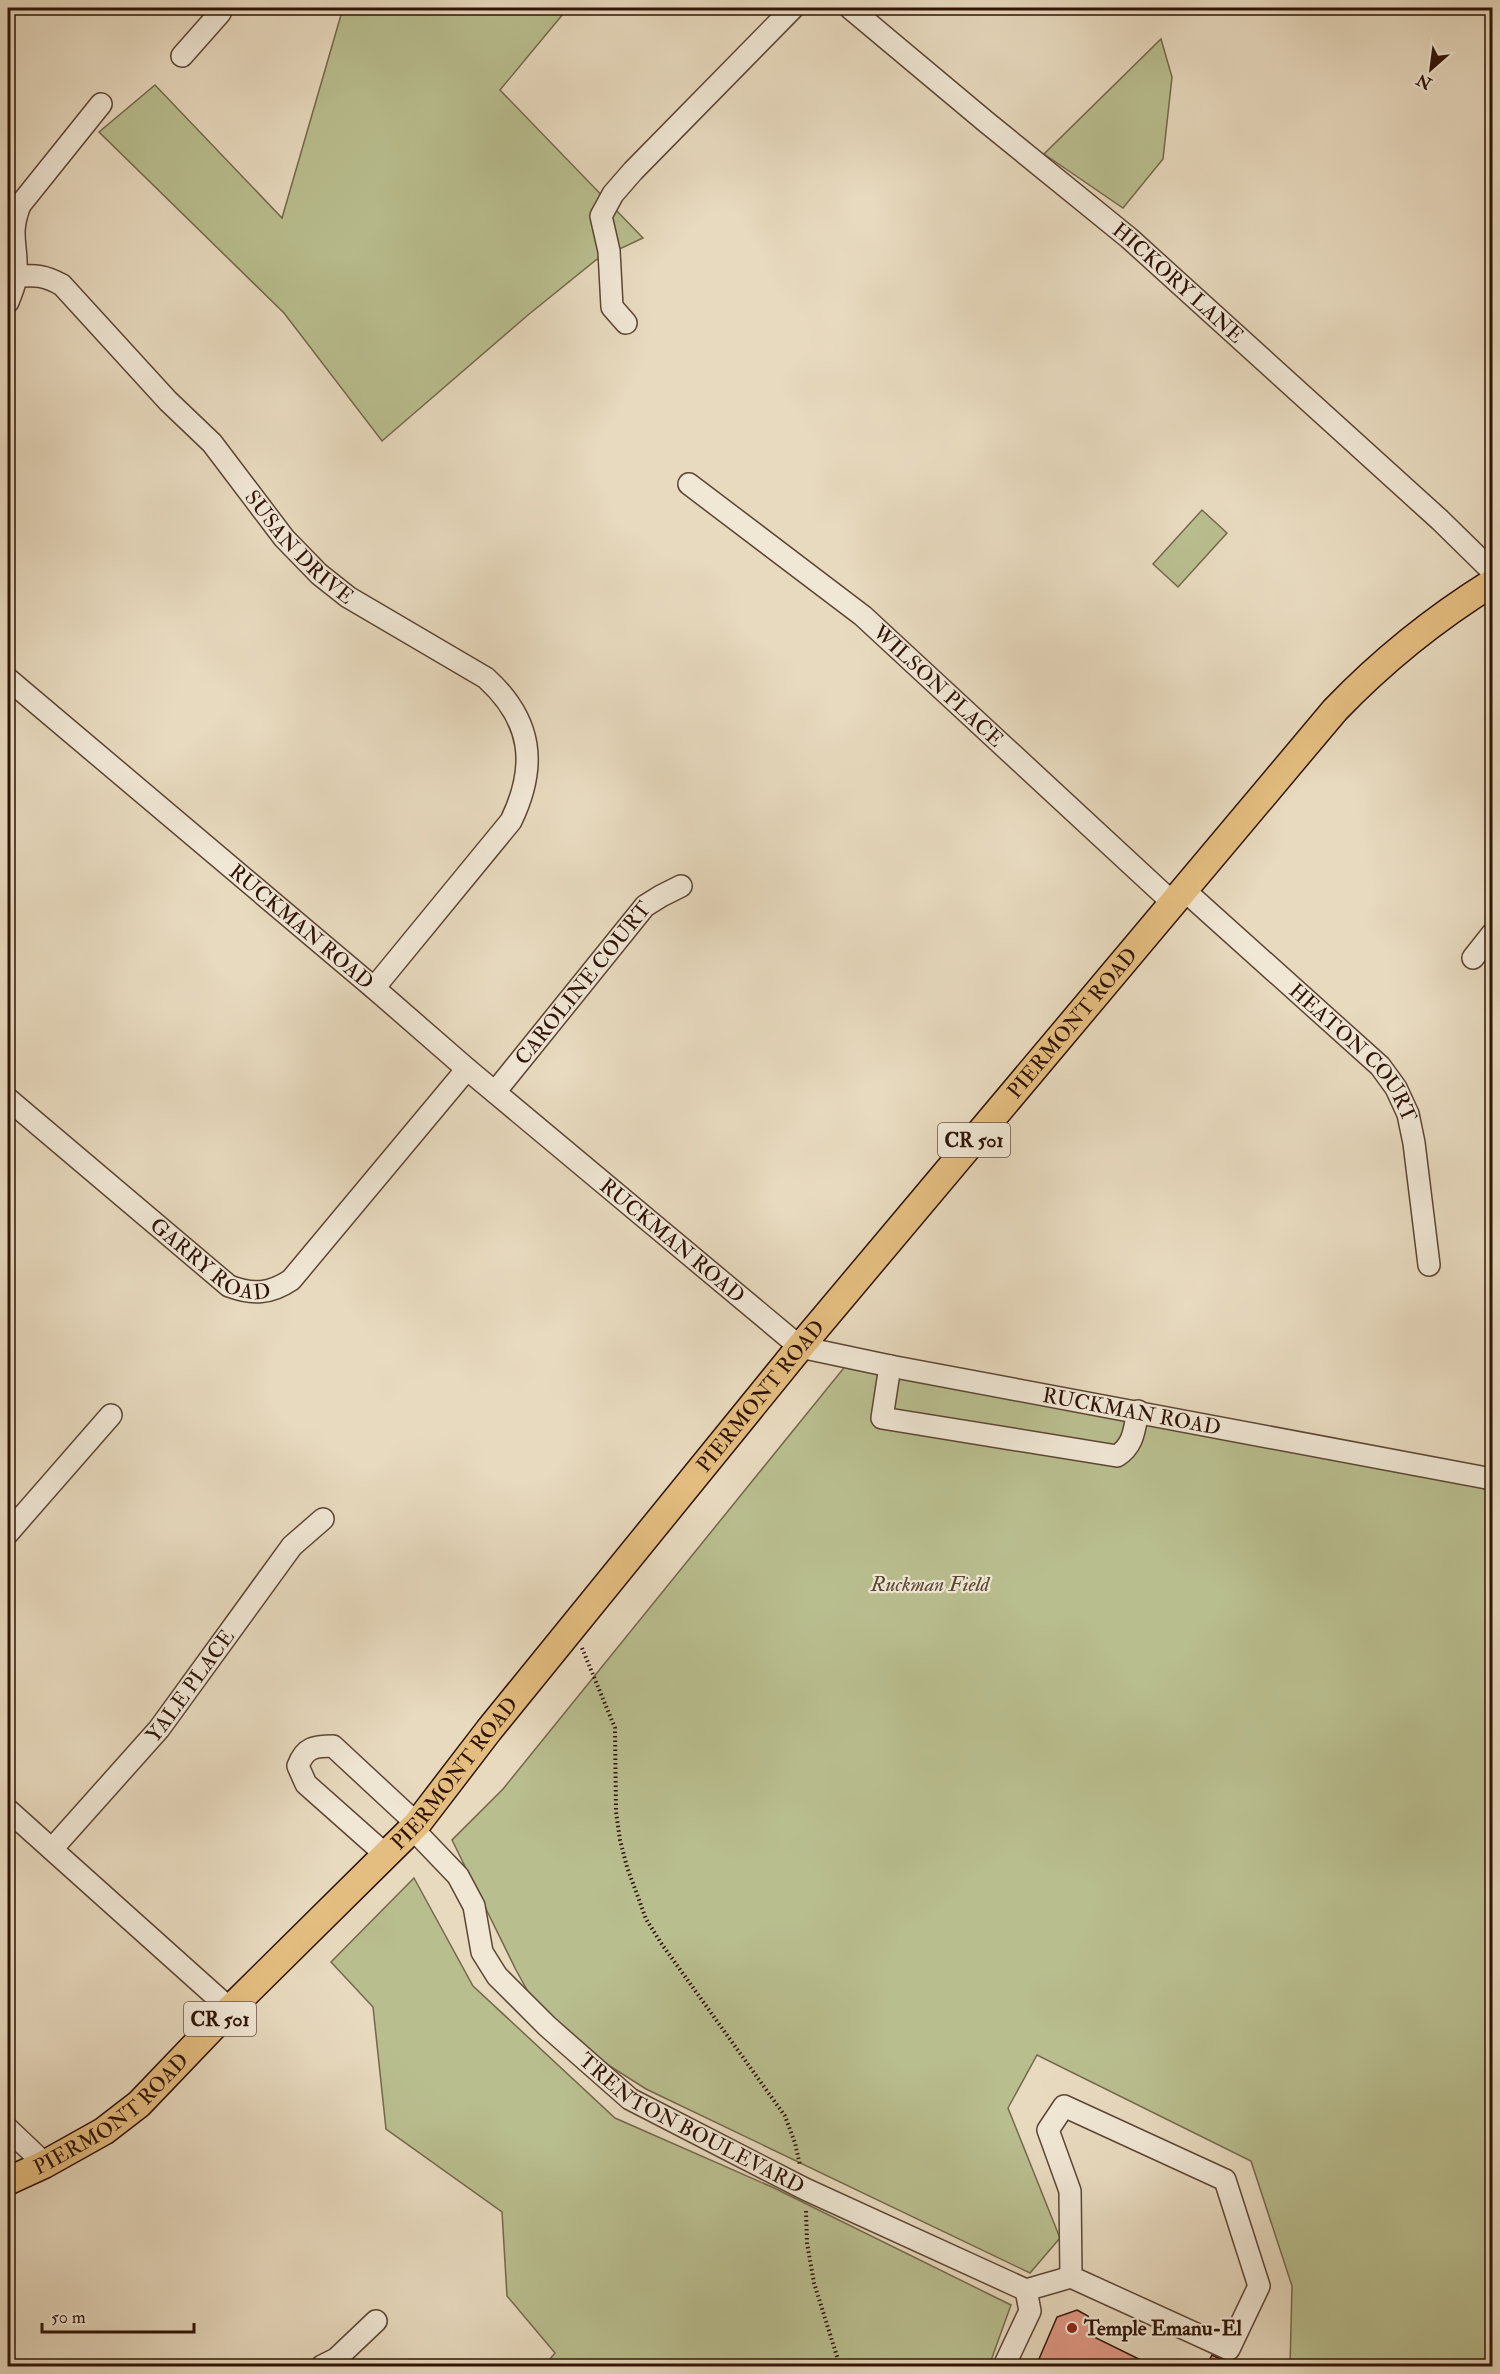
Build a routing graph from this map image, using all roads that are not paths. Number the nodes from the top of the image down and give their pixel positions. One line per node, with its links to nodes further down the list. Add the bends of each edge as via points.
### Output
1 (222, 8): 4 (street)
2 (793, 8): 8 (street, via 633,171 601,216 609,251 612,307)
3 (850, 8): 10 (street, HICKORY LANE, via 1129,238)
4 (182, 56)
5 (101, 104): 6 (street, via 20,205 12,240)
6 (16, 277): 7 (street); 17 (street, SUSAN DRIVE, via 33,274 62,285 212,443 284,538 319,574 348,597 486,678 516,712 528,758 524,790 511,821)
7 (8, 302)
8 (626, 323)
9 (689, 484): 14 (street, WILSON PLACE, via 862,616)
10 (1492, 571)
11 (1492, 583): 14 (main road, PIERMONT ROAD / CR 501, via 1447,611 1362,682)
12 (8, 679): 17 (street, RUCKMAN ROAD)
13 (681, 886): 19 (street, CAROLINE COURT, via 645,906)
14 (1179, 896): 21 (street, HEATON COURT, via 1380,1066 1396,1088 1408,1113 1414,1143); 22 (main road, PIERMONT ROAD / CR 501)
15 (1492, 934): 16 (street)
16 (1473, 957)
17 (374, 988): 18 (street, RUCKMAN ROAD)
18 (467, 1069): 19 (street, RUCKMAN ROAD); 20 (street, GARRY ROAD, via 291,1280 261,1293 229,1286)
19 (495, 1092): 22 (street, RUCKMAN ROAD)
20 (8, 1099)
21 (1429, 1265)
22 (800, 1347): 23 (street, RUCKMAN ROAD); 30 (main road, PIERMONT ROAD / CR 501)
23 (890, 1366): 24 (street, RUCKMAN ROAD); 24 (street, via 882,1418 1117,1456 1132,1442)
24 (1138, 1411): 26 (street, RUCKMAN ROAD)
25 (111, 1415): 28 (street)
26 (1492, 1479)
27 (323, 1519): 31 (street, YALE PLACE, via 292,1546 159,1729)
28 (10, 1525)
29 (8, 1810): 31 (street)
30 (415, 1826): 32 (main road, PIERMONT ROAD / CR 501); 32 (street, TRENTON BOULEVARD, via 333,1746 314,1746 303,1754 298,1766 306,1784); 38 (street, TRENTON BOULEVARD, via 458,1876 474,1906 482,1952 497,1976 630,2099 805,2189)
31 (52, 1849): 33 (street)
32 (386, 1855): 33 (main road, PIERMONT ROAD / CR 501)
33 (230, 2009): 35 (main road, PIERMONT ROAD / CR 501, via 139,2104 104,2131)
34 (8, 2129): 35 (street)
35 (45, 2164): 36 (main road, PIERMONT ROAD / CR 501)
36 (8, 2181)
37 (1071, 2277): 37 (street, via 1229,2349 1258,2286 1225,2180 1064,2106 1048,2130 1070,2191); 38 (street)
38 (1026, 2290): 41 (street, via 1030,2312)
39 (376, 2320): 40 (street, via 336,2360)
40 (322, 2367)
41 (1004, 2367)

